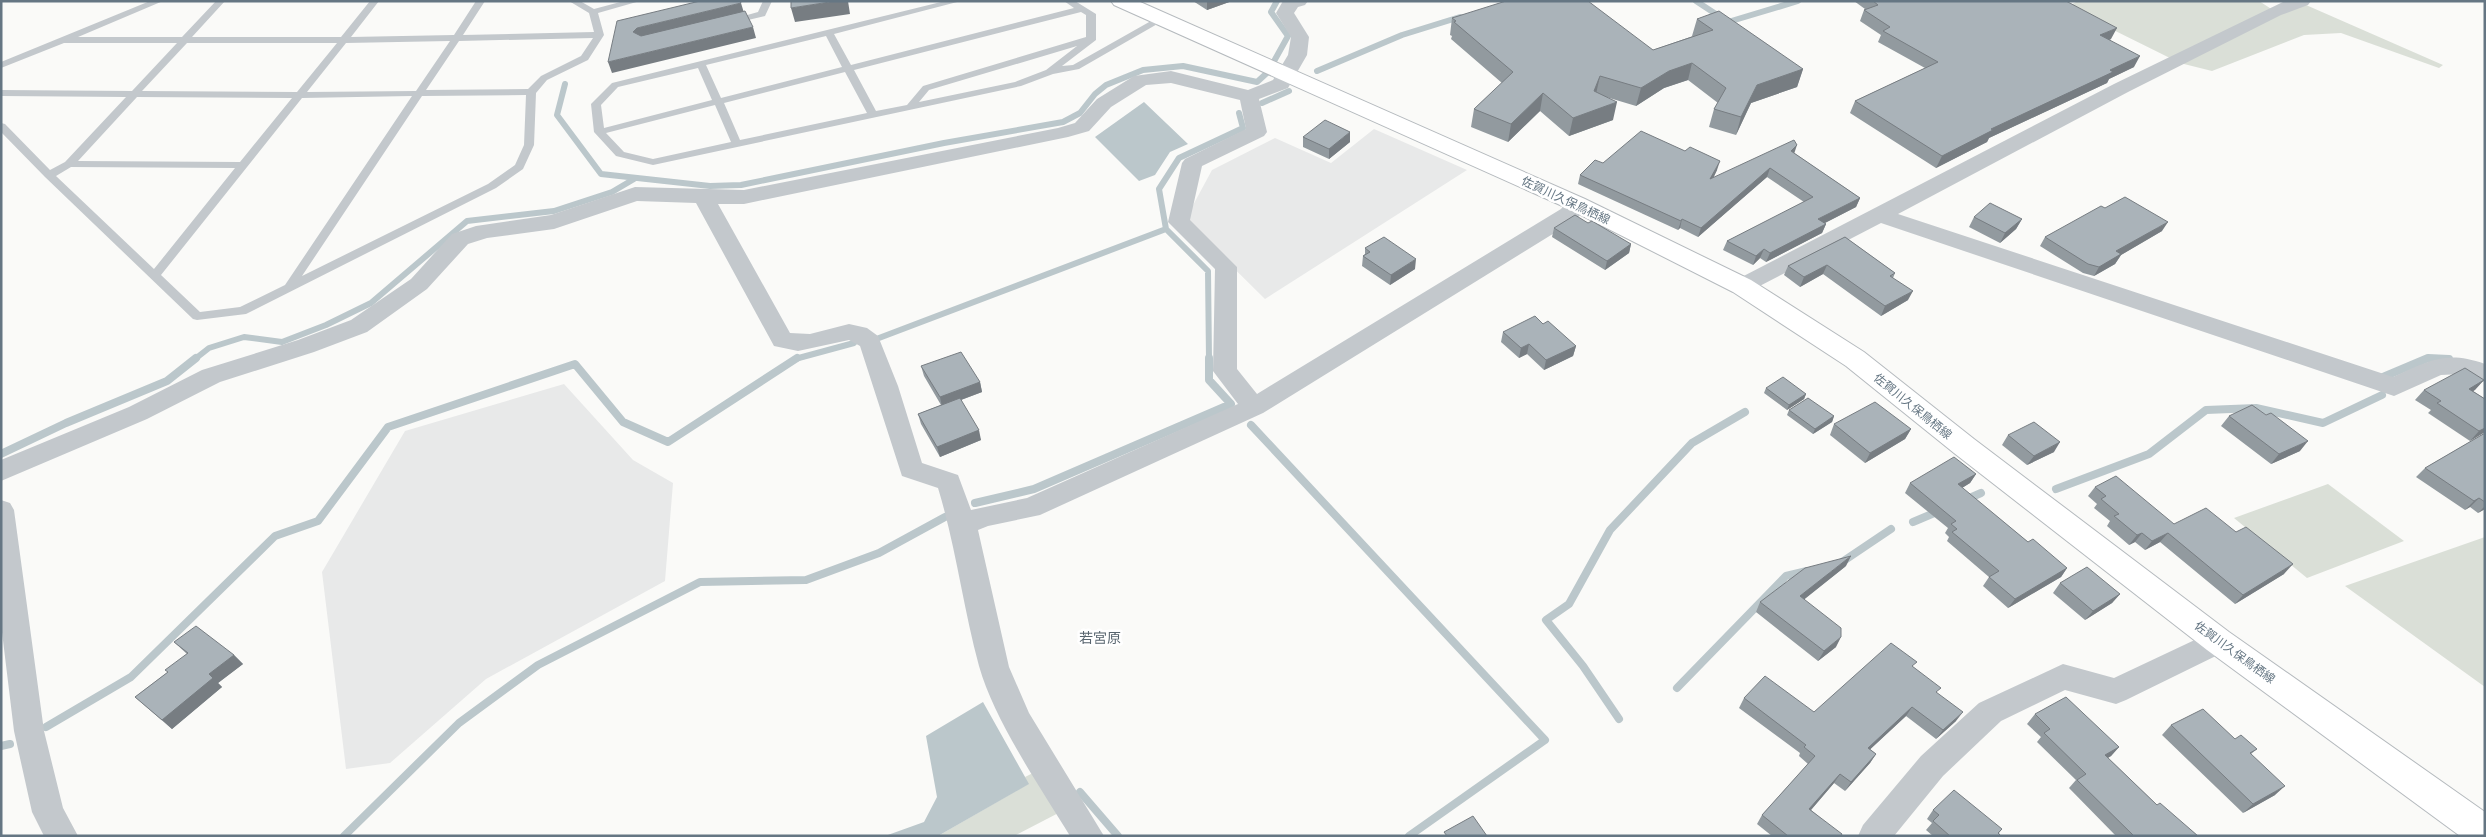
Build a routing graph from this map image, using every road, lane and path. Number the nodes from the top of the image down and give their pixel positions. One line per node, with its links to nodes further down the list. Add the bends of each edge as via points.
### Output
1 (159, 1): 20 (lane)
2 (221, 1): 23 (lane)
3 (375, 1): 21 (lane)
4 (481, 1): 19 (lane)
5 (573, 1): 14 (lane)
6 (636, 1): 14 (lane)
7 (768, 1): 16 (lane, via 762,14)
8 (958, 1): 17 (lane)
9 (1068, 1): 13 (lane)
10 (1122, 1): 15 (main road)
11 (1299, 1): 28 (street, via 1285,13 1300,37 1301,48)
12 (2302, 1): 46 (street, via 2266,15)
13 (1081, 9): 22 (lane, via 1091,14); 26 (lane)
14 (593, 12): 18 (lane)
15 (1162, 19): 27 (lane, via 1076,67); 28 (main road, 佐賀川久保鳥栖線)
16 (716, 25)
17 (828, 33): 24 (lane); 26 (lane)
18 (599, 35): 19 (lane); 29 (lane, via 585,58 544,78)
19 (456, 38): 21 (lane); 31 (lane)
20 (64, 40): 23 (lane); 25 (lane)
21 (344, 40): 23 (lane); 33 (lane)
22 (1091, 40): 27 (lane); 36 (lane, via 926,88)
23 (183, 42): 32 (lane)
24 (701, 64): 35 (lane); 39 (lane, via 615,86 596,104)
25 (1, 65)
26 (848, 68): 35 (lane); 37 (lane)
27 (1049, 72): 36 (lane, via 1018,84)
28 (1284, 74): 34 (street, via 1281,84); 45 (main road, 佐賀川久保鳥栖線)
29 (531, 92): 31 (lane); 49 (lane, via 529,145 519,167 492,186)
30 (1, 93): 32 (lane)
31 (419, 94): 33 (lane); 49 (lane)
32 (132, 96): 33 (lane); 41 (lane)
33 (301, 96): 42 (lane)
34 (1249, 96): 44 (street, via 1171,77 1141,80 1104,103 1082,127 1061,133 744,196); 51 (street, via 1257,132 1192,163 1179,222 1226,267 1225,371)
35 (718, 102): 39 (lane); 40 (lane)
36 (910, 107): 37 (lane)
37 (873, 115): 40 (lane)
38 (1, 126): 43 (lane)
39 (599, 132): 40 (lane, via 620,154 653,162)
40 (737, 144)
41 (69, 164): 42 (lane); 43 (lane)
42 (244, 165): 47 (lane)
43 (49, 175): 47 (lane)
44 (709, 197): 52 (street, via 635,194 554,222 484,231 460,239 419,284 359,326 211,376 138,413); 54 (street, via 707,202 782,340 810,342 850,332 860,334 870,342 911,469 948,482)
45 (1577, 204): 48 (main road, 佐賀川久保鳥栖線); 51 (street, via 1569,214)
46 (1877, 214): 48 (street); 50 (street, via 2394,387 2437,367 2462,365)
47 (155, 275): 49 (lane, via 197,316 242,311)
48 (1742, 286): 55 (main road, 佐賀川久保鳥栖線, via 1855,359)
49 (289, 288)
50 (2485, 373)
51 (1254, 407): 54 (street, via 1031,508 984,516)
52 (1, 471)
53 (1, 510): 57 (street, via 29,731 48,812)
54 (963, 525): 58 (street, via 994,667 1017,721)
55 (2218, 641): 56 (main road, 佐賀川久保鳥栖線); 59 (street, via 2116,691 2063,677 1990,712 1932,766)
56 (2485, 833)
57 (62, 836)
58 (1088, 836)
59 (1874, 836)

